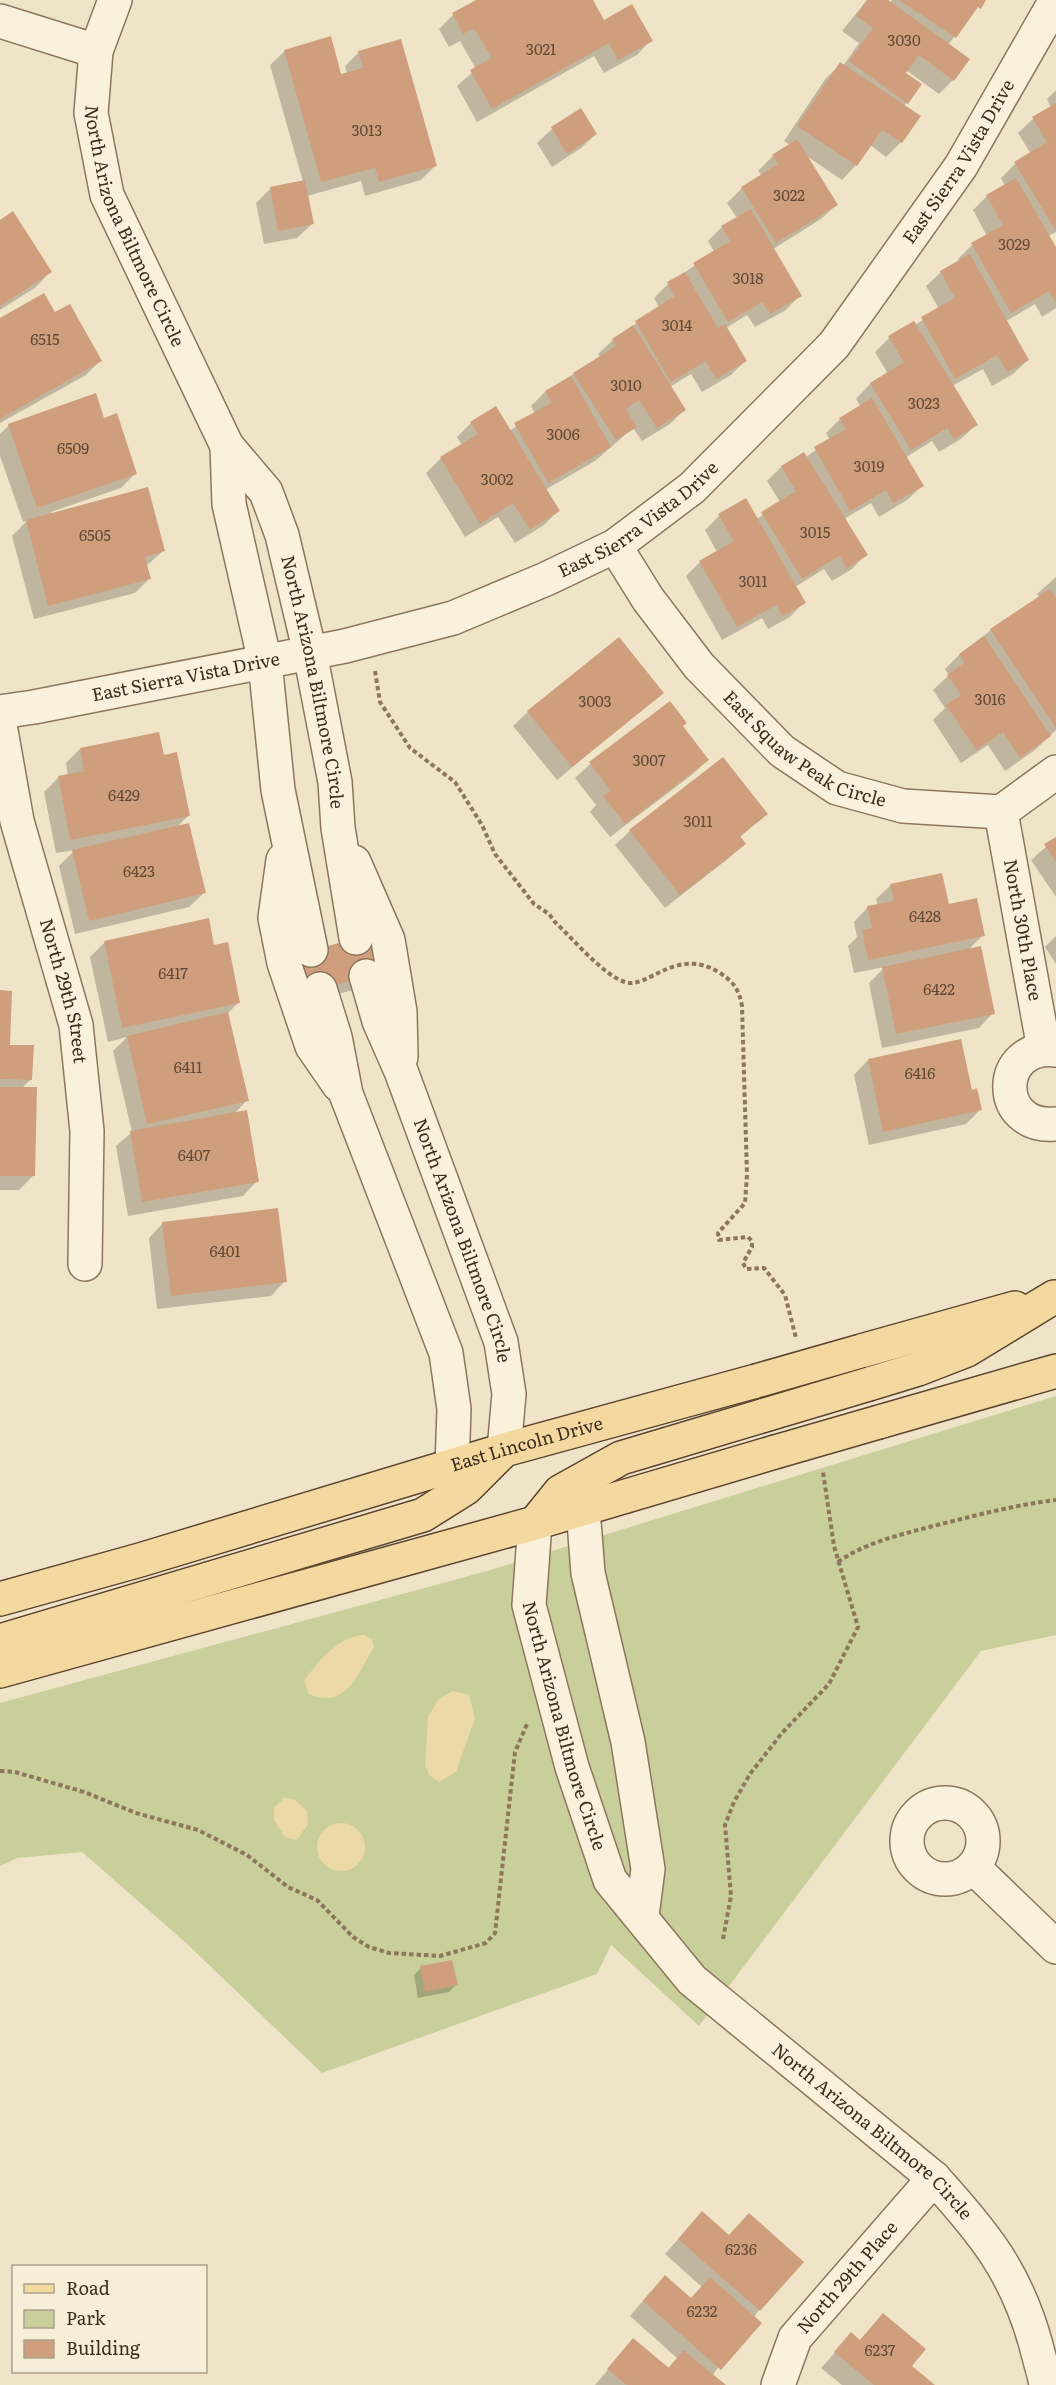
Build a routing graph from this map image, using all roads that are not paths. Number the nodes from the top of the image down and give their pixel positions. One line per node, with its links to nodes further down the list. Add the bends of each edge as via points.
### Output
1 (115, 0): 4 (street, North Arizona Biltmore Circle)
2 (1056, 0): 6 (street, East Sierra Vista Drive, via 961,166 834,345 692,488)
3 (0, 21): 4 (street)
4 (96, 51): 5 (street, North Arizona Biltmore Circle, via 91,113 107,195)
5 (227, 446): 7 (street, North Arizona Biltmore Circle, via 266,492 282,535); 8 (street, North Arizona Biltmore Circle, via 229,504)
6 (615, 546): 7 (street, East Sierra Vista Drive, via 453,618); 12 (street, East Squaw Peak Circle, via 648,599 699,666 782,751 837,788 903,806)
7 (310, 653): 8 (street, East Sierra Vista Drive); 13 (street, North Arizona Biltmore Circle, via 335,782)
8 (265, 662): 9 (street, East Sierra Vista Drive); 14 (street, North Arizona Biltmore Circle)
9 (0, 712)
10 (0, 725): 23 (street, North 29th Street, via 17,821 76,1025 87,1131)
11 (1056, 772): 12 (street)
12 (1000, 812): 19 (street, North 30th Place)
13 (338, 828): 15 (street, North Arizona Biltmore Circle); 20 (street, North Arizona Biltmore Circle, via 388,940 400,1012)
14 (286, 837): 16 (street, North Arizona Biltmore Circle); 21 (street, North Arizona Biltmore Circle, via 275,918 284,963 312,1046)
15 (356, 938)
16 (311, 951)
17 (366, 976): 20 (street, North Arizona Biltmore Circle, via 379,1021)
18 (320, 989): 21 (street, North Arizona Biltmore Circle, via 335,1037)
19 (1050, 1050): 22 (street, North 30th Place, via 1021,1059 1014,1069 1010,1094 1022,1115 1044,1126)
20 (401, 1071): 26 (street, North Arizona Biltmore Circle, via 501,1342 509,1394)
21 (346, 1094): 27 (street, North Arizona Biltmore Circle, via 446,1353 454,1409)
22 (1056, 1124)
23 (85, 1264)
24 (1055, 1297): 26 (main road, East Lincoln Drive, bridge); 29 (main road, bridge, via 967,1350 918,1369 621,1458 560,1492)
25 (1056, 1371): 28 (main road, bridge)
26 (504, 1450): 27 (main road, East Lincoln Drive); 31 (main road, via 466,1488 423,1515)
27 (452, 1466): 30 (main road, East Lincoln Drive)
28 (583, 1509): 29 (main road); 34 (street, via 588,1573 628,1742 648,1869)
29 (535, 1523): 32 (main road); 34 (street, North Arizona Biltmore Circle, via 529,1605 572,1767 610,1880)
30 (0, 1599)
31 (0, 1641)
32 (0, 1671)
33 (973, 1867): 35 (street)
34 (642, 1916): 36 (street, North Arizona Biltmore Circle, via 692,1980)
35 (1056, 1947)
36 (934, 2178): 37 (street, North 29th Place, via 795,2338); 38 (street, North Arizona Biltmore Circle, via 990,2242 1016,2284)
37 (778, 2385)
38 (1046, 2385)

